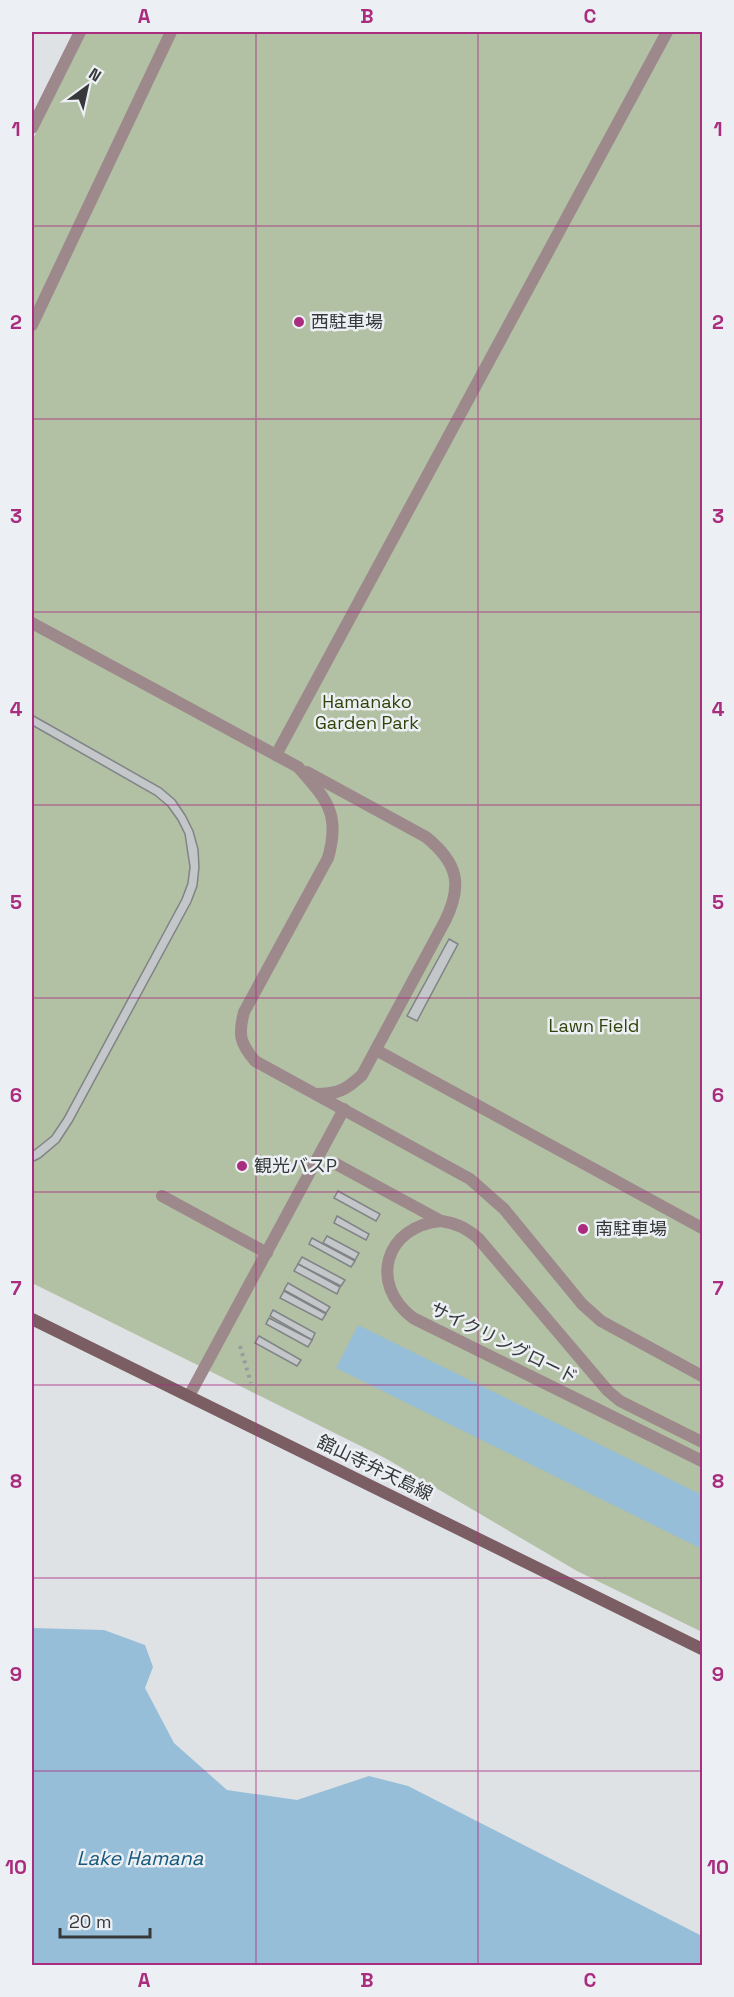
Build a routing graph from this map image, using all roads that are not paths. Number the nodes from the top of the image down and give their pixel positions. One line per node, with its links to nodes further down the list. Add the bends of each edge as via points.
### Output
1 (80, 32): 4 (street)
2 (171, 32): 5 (street)
3 (667, 32): 7 (street)
4 (32, 128)
5 (32, 325)
6 (32, 622): 7 (street)
7 (276, 755): 8 (street)
8 (298, 767): 9 (street, via 426,837 442,850 452,866 454,904); 10 (street, via 330,809 332,842 244,1012 240,1029 243,1047 255,1061)
9 (376, 1050): 10 (street, via 362,1075 349,1087 332,1094); 15 (street)
10 (314, 1094): 11 (street)
11 (344, 1109): 16 (street); 18 (street, via 470,1179 504,1209 582,1304 601,1321)
12 (336, 1164): 14 (street, サイクリングロード)
13 (162, 1196): 16 (street)
14 (441, 1221): 20 (street, サイクリングロード, via 454,1223 478,1238 608,1391 620,1401); 21 (street, サイクリングロード, via 414,1227 392,1252 387,1272 389,1286 402,1310)
15 (702, 1228)
16 (267, 1252): 19 (street)
17 (32, 1319): 19 (main road, 舘山寺弁天島線)
18 (702, 1376)
19 (189, 1396): 22 (main road, 舘山寺弁天島線)
20 (702, 1442)
21 (702, 1461)
22 (702, 1650)

